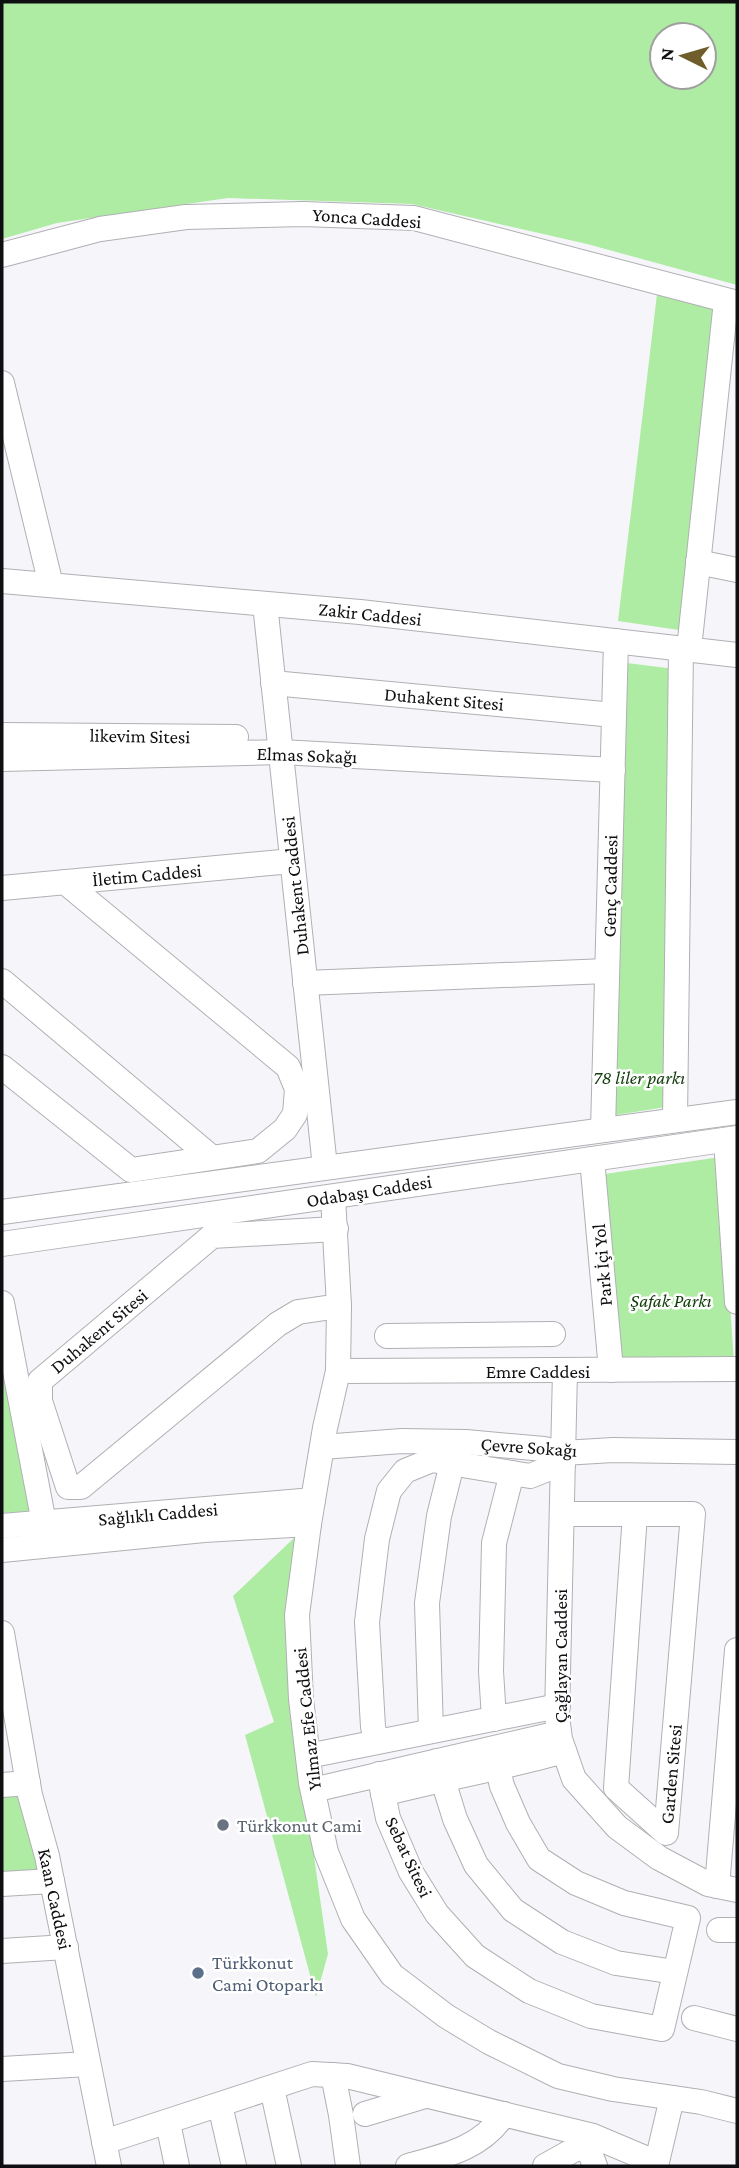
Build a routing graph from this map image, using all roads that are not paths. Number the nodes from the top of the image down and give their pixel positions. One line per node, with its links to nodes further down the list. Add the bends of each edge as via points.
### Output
1 (2, 255): 2 (street, Yonca Caddesi, via 100,229 186,218 303,214 414,218)
2 (732, 302): 5 (street)
3 (2, 383): 4 (street)
4 (5, 413): 9 (street)
5 (726, 422): 6 (street)
6 (698, 562): 7 (street); 12 (street)
7 (737, 570)
8 (2, 581): 9 (street, Zakir Caddesi)
9 (51, 585): 10 (street, Zakir Caddesi)
10 (265, 604): 11 (street, Zakir Caddesi); 14 (street, Duhakent Caddesi)
11 (616, 641): 12 (street, Zakir Caddesi); 15 (street, Genç Caddesi)
12 (685, 648): 13 (street, Zakir Caddesi); 28 (street)
13 (737, 655)
14 (273, 683): 15 (street, Duhakent Sitesi); 17 (street, Duhakent Caddesi)
15 (614, 715): 19 (street, Genç Caddesi)
16 (2, 735): 17 (street, likevim Sitesi)
17 (280, 745): 18 (street, Elmas Sokağı); 19 (street, Elmas Sokağı); 20 (street, Duhakent Caddesi)
18 (2, 759)
19 (613, 770): 23 (street, Genç Caddesi)
20 (292, 862): 21 (street, İletim Caddesi); 25 (street, Duhakent Caddesi)
21 (65, 882): 22 (street, İletim Caddesi); 31 (street, via 288,1067 297,1090 295,1114 285,1129 258,1151)
22 (2, 888)
23 (607, 971): 25 (street); 29 (street, Genç Caddesi)
24 (2, 981): 31 (street)
25 (306, 983): 33 (street, Duhakent Caddesi)
26 (2, 1067): 31 (street, via 131,1170)
27 (737, 1112): 28 (street, Odabaşı Caddesi)
28 (676, 1120): 29 (street, Odabaşı Caddesi)
29 (603, 1130): 33 (street, Odabaşı Caddesi)
30 (732, 1139): 32 (street, Odabaşı Caddesi); 38 (street)
31 (211, 1157)
32 (592, 1159): 34 (street, Odabaşı Caddesi); 45 (street, Park İçi Yol)
33 (325, 1167): 35 (street, Odabaşı Caddesi)
34 (333, 1197): 36 (street, Yılmaz Efe Caddesi); 37 (street, Odabaşı Caddesi)
35 (2, 1212)
36 (336, 1229): 40 (street, Yılmaz Efe Caddesi); 40 (street, Duhakent Sitesi, via 212,1236 40,1381 40,1401 68,1487 81,1487 278,1324 298,1312)
37 (2, 1244)
38 (737, 1302)
39 (2, 1303): 57 (street)
40 (339, 1306): 46 (street, Yılmaz Efe Caddesi)
41 (553, 1334): 42 (street)
42 (461, 1335): 43 (street); 47 (street)
43 (387, 1336)
44 (737, 1369): 45 (street, Emre Caddesi)
45 (611, 1370): 48 (street, Emre Caddesi)
46 (338, 1371): 47 (street, Emre Caddesi); 49 (street, Yılmaz Efe Caddesi)
47 (458, 1371): 48 (street, Emre Caddesi)
48 (565, 1371): 51 (street, Çağlayan Caddesi)
49 (322, 1447): 51 (street, Çevre Sokağı, via 466,1442 544,1449); 54 (street, Yılmaz Efe Caddesi)
50 (737, 1452): 51 (street, Çevre Sokağı, via 613,1450)
51 (563, 1458): 53 (street, via 530,1476); 55 (street, Çağlayan Caddesi)
52 (452, 1464): 53 (street); 65 (street, via 439,1516 427,1603); 66 (street, via 432,1461 405,1471 389,1490 377,1539 368,1622)
53 (512, 1473): 64 (street, via 494,1544)
54 (313, 1500): 57 (street, Sağlıklı Caddesi); 58 (street, Yılmaz Efe Caddesi)
55 (562, 1514): 56 (street, Garden Sitesi); 63 (street, Çağlayan Caddesi)
56 (635, 1514): 56 (street, Garden Sitesi, via 693,1514 666,1833 616,1788)
57 (44, 1523): 59 (street, Sağlıklı Caddesi)
58 (309, 1524): 60 (street, Sağlıklı Caddesi); 68 (street, Yılmaz Efe Caddesi, via 298,1615)
59 (2, 1526)
60 (2, 1550)
61 (2, 1633): 71 (street, Kaan Caddesi)
62 (737, 1650): 77 (street)
63 (558, 1706): 64 (street); 67 (street, Çağlayan Caddesi)
64 (494, 1719): 65 (street)
65 (431, 1731): 66 (street)
66 (377, 1742): 68 (street)
67 (562, 1742): 69 (street); 77 (street, Çağlayan Caddesi, via 574,1779 617,1827 659,1858 708,1884)
68 (308, 1756): 74 (street, Yılmaz Efe Caddesi)
69 (495, 1759): 70 (street); 80 (street, Sebat Sitesi, via 518,1823 539,1859 576,1883 624,1903 688,1918)
70 (439, 1770): 72 (street); 80 (street, via 476,1865 513,1910 562,1942 616,1963)
71 (28, 1783): 73 (street); 75 (street, Kaan Caddesi)
72 (381, 1784): 74 (street); 80 (street, Sebat Sitesi, via 388,1818 411,1872 437,1914 475,1956 529,1991 591,2016 662,2029)
73 (2, 1785)
74 (313, 1790): 88 (street, Yılmaz Efe Caddesi, via 326,1852 353,1919 392,1975 457,2023 558,2076)
75 (52, 1881): 76 (street); 78 (street, Kaan Caddesi)
76 (2, 1884)
77 (727, 1888)
78 (66, 1947): 79 (street); 83 (street, Kaan Caddesi)
79 (2, 1951)
80 (675, 1972)
81 (694, 2018): 82 (street)
82 (737, 2029)
83 (88, 2064): 84 (street); 94 (street, Kaan Caddesi)
84 (2, 2069)
85 (333, 2075): 86 (street, via 313,2074); 87 (street); 99 (street)
86 (272, 2088): 89 (street); 98 (street)
87 (426, 2095): 91 (street); 92 (street)
88 (672, 2098): 90 (street, Yılmaz Efe Caddesi); 95 (street)
89 (220, 2105): 93 (street); 97 (street)
90 (737, 2111)
91 (365, 2114)
92 (504, 2114): 95 (street, via 593,2136); 100 (street, via 494,2130 477,2142)
93 (168, 2123): 94 (street); 96 (street)
94 (106, 2154)
95 (656, 2165)
96 (177, 2166)
97 (234, 2166)
98 (289, 2166)
99 (348, 2166)
100 (408, 2166)
101 (545, 2166): 102 (street, via 579,2147 590,2153)
102 (595, 2166)

